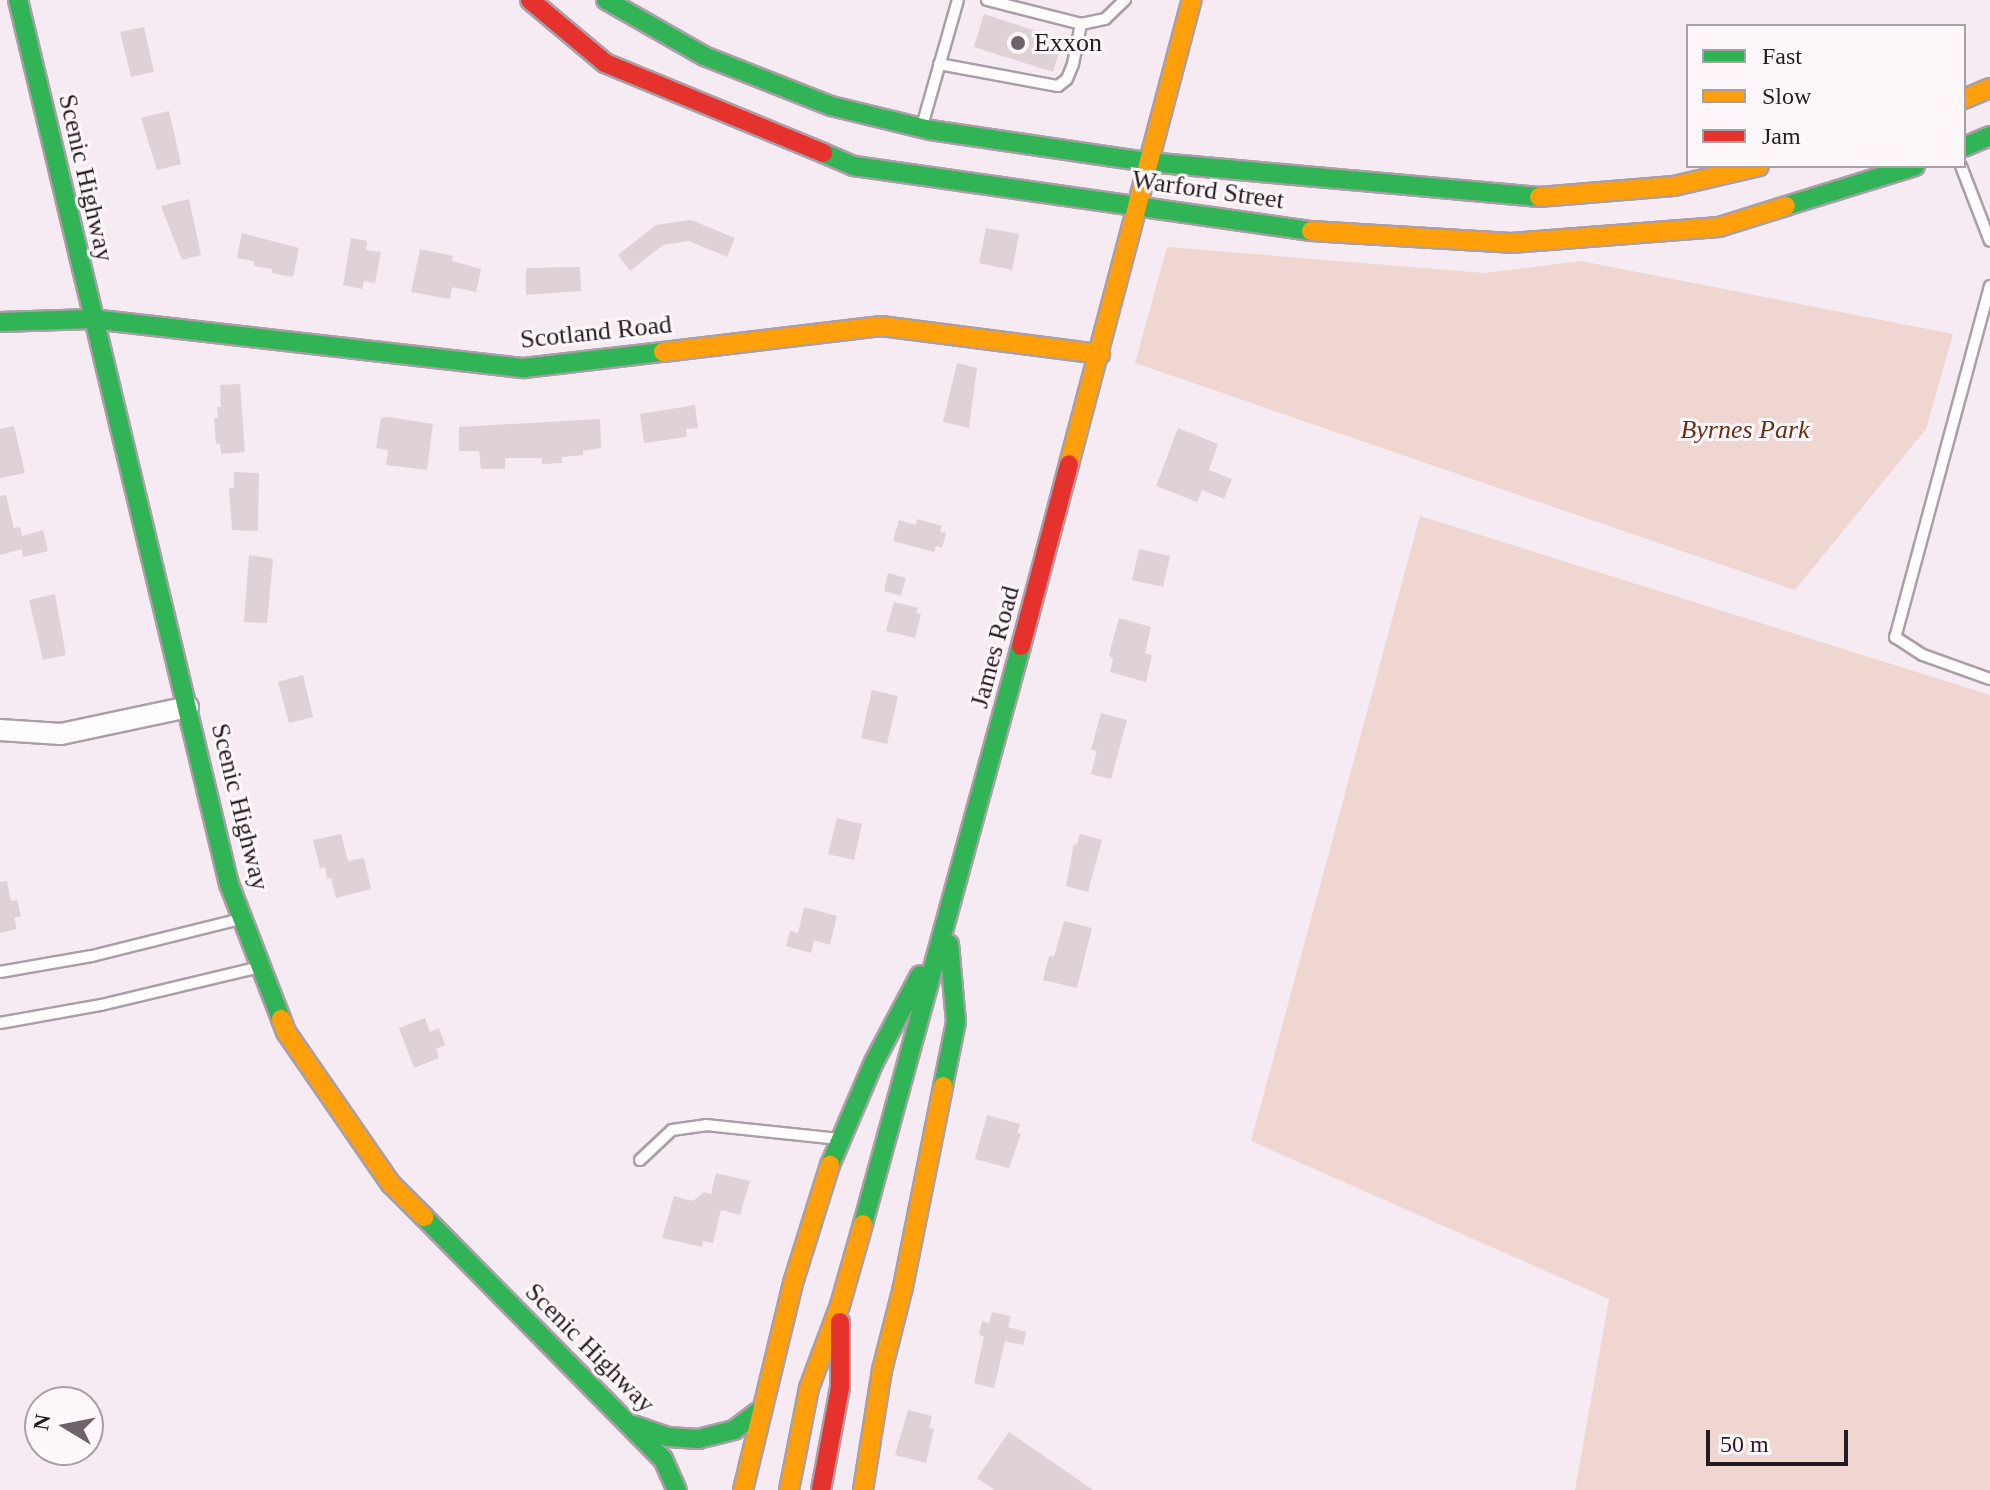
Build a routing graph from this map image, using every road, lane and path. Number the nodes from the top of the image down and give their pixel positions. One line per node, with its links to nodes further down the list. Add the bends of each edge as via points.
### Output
1 (18, 0): 22 (main road, Scenic Highway)
2 (530, 0): 19 (main road, Warford Street, via 605,63 854,166)
3 (606, 0): 12 (main road, Warford Street, via 704,56 831,106)
4 (958, 0): 9 (lane)
5 (987, 0): 8 (lane)
6 (1125, 0): 8 (lane, via 1105,19)
7 (1192, 0): 15 (main road, James Road)
8 (1081, 24): 9 (lane, via 1073,64 1058,86)
9 (939, 64): 12 (lane)
10 (1990, 88): 11 (main road)
11 (1966, 98)
12 (921, 128): 15 (main road, Warford Street)
13 (1990, 136): 14 (main road)
14 (1966, 146)
15 (1148, 162): 16 (main road, Warford Street, via 1528,198 1674,186); 19 (main road, James Road)
16 (1750, 168)
17 (1909, 168): 19 (main road, Warford Street, via 1719,227 1511,243 1342,235)
18 (1962, 168): 20 (lane)
19 (1134, 207): 24 (main road, James Road)
20 (1990, 241)
21 (1990, 286): 25 (lane, via 1895,637 1923,655)
22 (92, 319): 23 (main road, Scotland Road); 24 (main road, Scotland Road, via 524,368 881,326); 26 (main road, Scenic Highway)
23 (0, 322)
24 (1100, 354): 29 (main road, James Road)
25 (1990, 679)
26 (188, 707): 27 (street, via 61,734); 28 (main road, Scenic Highway, via 229,884)
27 (0, 730)
28 (242, 918): 30 (main road, Scenic Highway); 31 (lane, via 92,956)
29 (947, 925): 33 (main road, via 874,1062); 35 (main road, James Road); 42 (main road, via 956,1022 882,1370)
30 (261, 966): 32 (lane); 37 (main road, Scenic Highway, via 286,1032 391,1184)
31 (0, 972)
32 (0, 1023)
33 (841, 1140): 34 (lane, via 706,1125 672,1130); 36 (main road, via 793,1283)
34 (640, 1160)
35 (840, 1305): 40 (main road, James Road, via 809,1388); 41 (main road, James Road, via 840,1387)
36 (762, 1409): 37 (main road, via 734,1430 698,1439 668,1437); 39 (main road)
37 (628, 1424): 38 (main road, Scenic Highway, via 663,1459)
38 (677, 1490)
39 (743, 1490)
40 (789, 1490)
41 (821, 1490)
42 (863, 1490)

